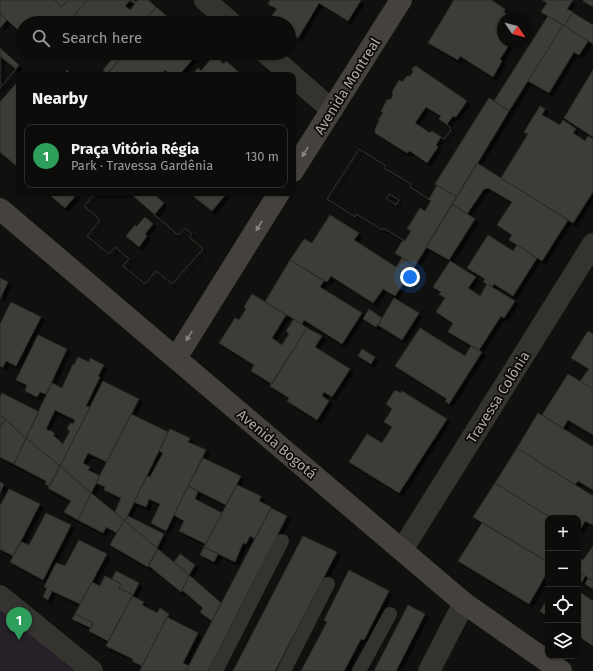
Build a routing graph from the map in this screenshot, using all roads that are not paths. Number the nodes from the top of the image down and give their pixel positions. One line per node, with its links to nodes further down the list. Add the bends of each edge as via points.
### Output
1 (205, 0): 3 (street)
2 (401, 0): 7 (street, Avenida Montreal)
3 (224, 16)
4 (274, 60): 5 (street)
5 (287, 72)
6 (296, 79): 7 (street)
7 (332, 110): 8 (street, Avenida Montreal, one-way to 8)
8 (296, 166)
9 (277, 196): 12 (street, one-way to 12)
10 (0, 209): 12 (street, Avenida Bogotá)
11 (593, 244): 14 (street, Travessa Colônia)
12 (176, 358): 14 (street, Avenida Bogotá)
13 (282, 541): 20 (lane)
14 (402, 550): 17 (street, Avenida Bogotá)
15 (328, 584): 21 (lane)
16 (0, 596): 19 (street)
17 (464, 603): 23 (street); 24 (street, Avenida Bogotá)
18 (390, 614): 22 (lane)
19 (92, 671)
20 (216, 671)
21 (284, 671)
22 (359, 671)
23 (429, 671)
24 (561, 671)

